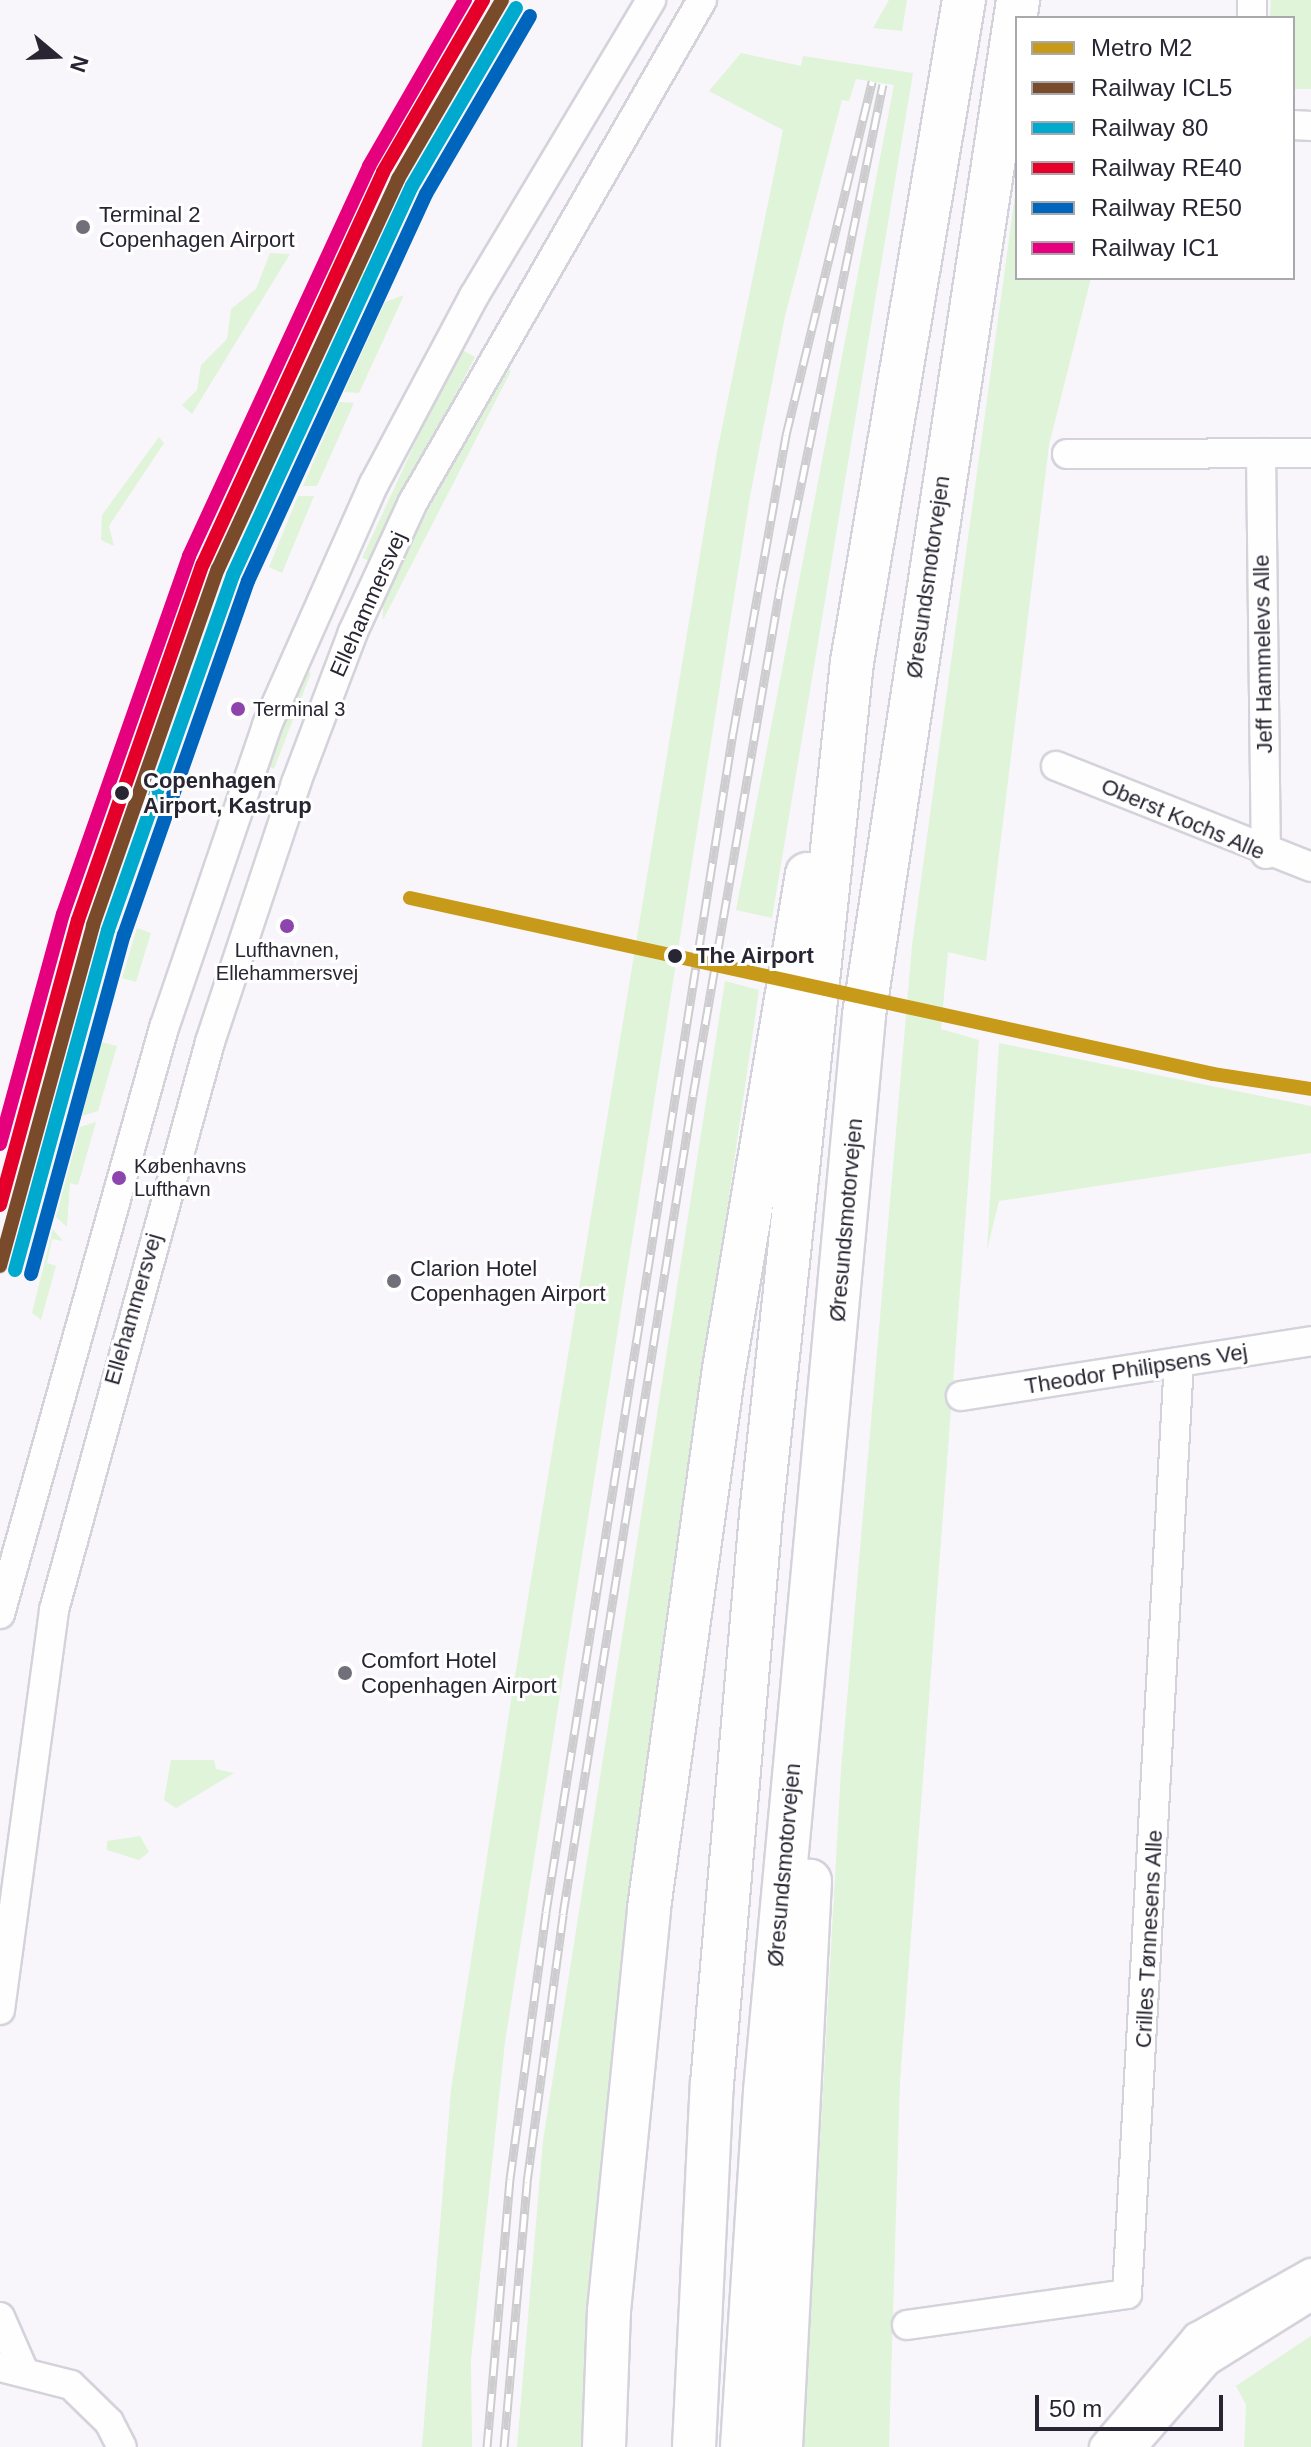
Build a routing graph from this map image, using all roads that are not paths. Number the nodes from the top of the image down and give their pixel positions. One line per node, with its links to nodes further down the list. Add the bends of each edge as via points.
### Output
1 (651, 0): 5 (street, Ellehammersvej)
2 (702, 0): 6 (street, Ellehammersvej)
3 (964, 0): 12 (highway)
4 (1015, 20): 19 (highway, Øresundsmotorvejen, via 873,946)
5 (474, 296): 6 (street); 10 (street, Ellehammersvej)
6 (516, 319): 11 (street, Ellehammersvej, via 413,502)
7 (1261, 453): 8 (street); 9 (street); 14 (street, Jeff Hammelevs Alle)
8 (1311, 453)
9 (1067, 454)
10 (312, 615): 11 (street); 20 (street, Ellehammersvej, via 164,1028)
11 (353, 632): 21 (street, Ellehammersvej, via 210,1042 98,1428 51,1626)
12 (852, 662): 28 (highway, via 773,1060 649,1908 609,2311); 29 (highway, via 761,1515 712,2084)
13 (1056, 766): 14 (street, Oberst Kochs Alle)
14 (1266, 854): 15 (street, Oberst Kochs Alle)
15 (1311, 867)
16 (1311, 1341): 17 (street, Theodor Philipsens Vej)
17 (1179, 1362): 18 (street, Theodor Philipsens Vej); 25 (street, Crilles Tønnesens Alle, via 1127,2294)
18 (961, 1396)
19 (823, 1491): 30 (highway, Øresundsmotorvejen, via 767,2060); 31 (highway, via 822,1667)
20 (0, 1614)
21 (0, 2010)
22 (1311, 2273): 32 (street, via 1197,2337)
23 (1311, 2296): 33 (street, via 1207,2361)
24 (0, 2317): 26 (street)
25 (907, 2325)
26 (11, 2367): 27 (street, via 92,2401)
27 (122, 2447)
28 (604, 2447)
29 (694, 2447)
30 (742, 2447)
31 (781, 2447)
32 (1104, 2447)
33 (1132, 2447)

